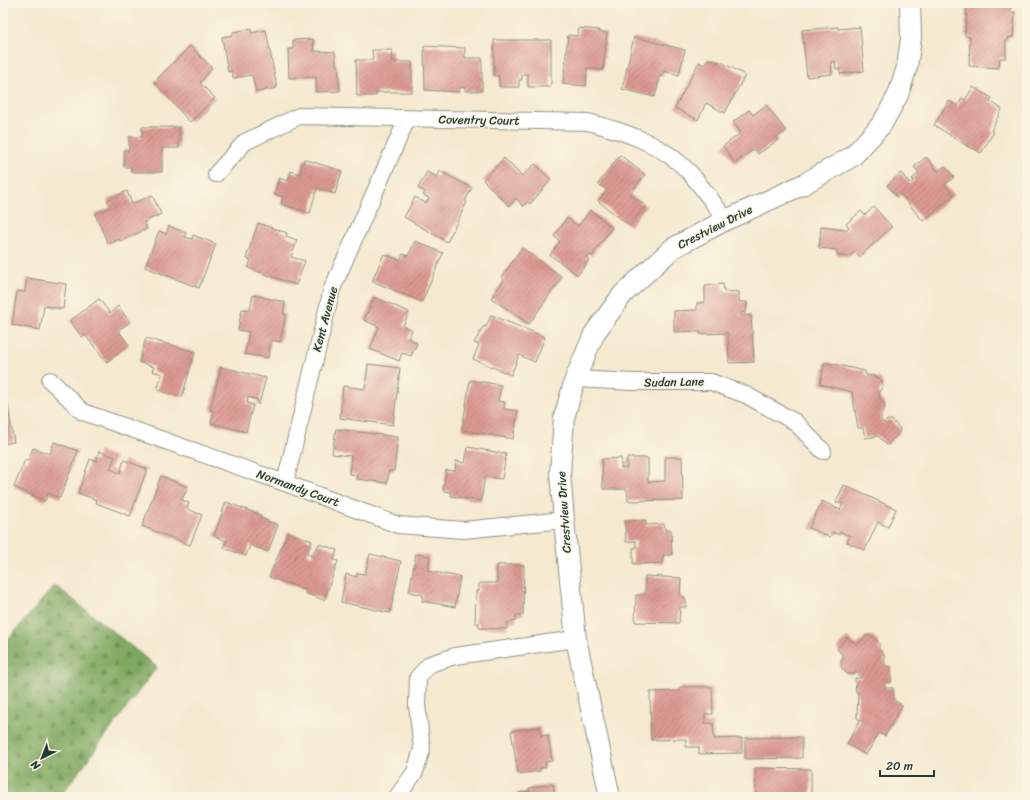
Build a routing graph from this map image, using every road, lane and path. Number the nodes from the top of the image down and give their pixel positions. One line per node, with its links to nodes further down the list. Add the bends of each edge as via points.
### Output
1 (910, 3): 4 (street, Crestview Drive, via 911,38 907,67 898,95 882,124 853,156 802,185)
2 (407, 119): 3 (street, Coventry Court, via 299,116 245,142); 4 (street, Coventry Court, via 588,122 632,134 667,154 690,173); 8 (street, Kent Avenue, via 332,289)
3 (216, 174)
4 (726, 220): 6 (street, Crestview Drive, via 673,248 623,294 594,334)
5 (50, 380): 8 (street, Normandy Court, via 84,412)
6 (575, 380): 7 (street, Sudan Lane, via 711,382 746,394 795,422); 9 (street, Crestview Drive, via 564,418 560,472)
7 (823, 451)
8 (285, 483): 9 (street, Normandy Court, via 398,525 462,530)
9 (564, 520): 10 (street, Crestview Drive)
10 (576, 639): 11 (street, via 455,656 430,664 418,677 417,705 422,749 414,772); 12 (street, Crestview Drive)
11 (397, 797)
12 (610, 797)

